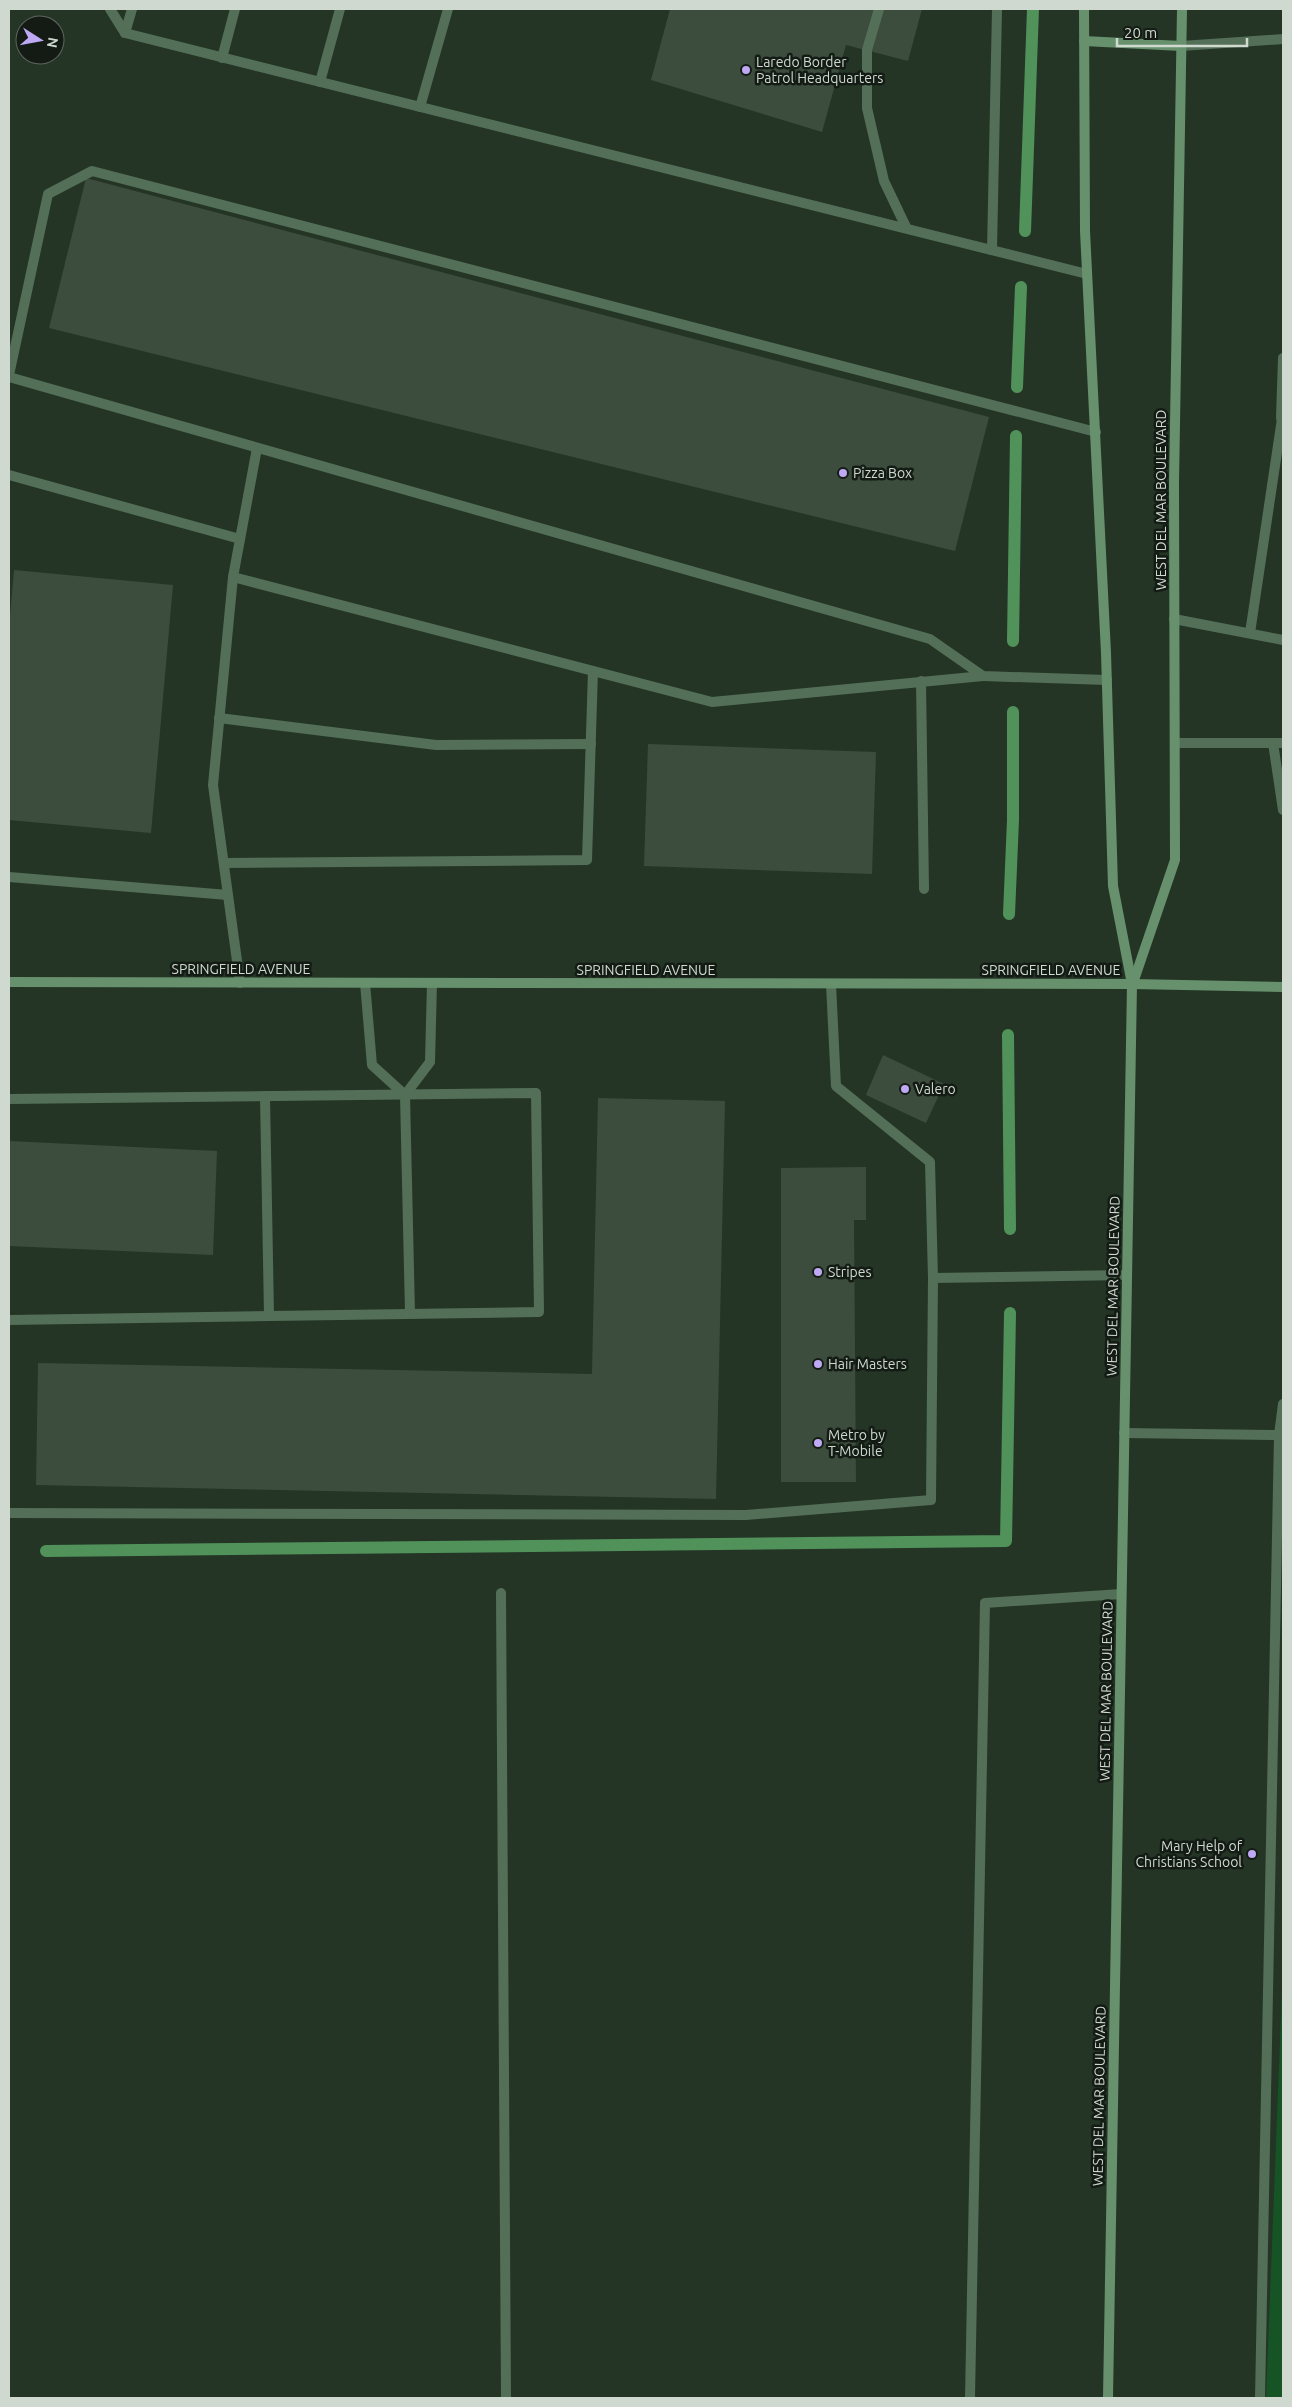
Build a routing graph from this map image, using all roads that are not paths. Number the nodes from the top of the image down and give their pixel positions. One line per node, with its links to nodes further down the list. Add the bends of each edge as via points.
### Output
1 (110, 9): 10 (lane)
2 (132, 9): 10 (lane)
3 (236, 9): 14 (lane)
4 (340, 9): 15 (lane)
5 (448, 9): 16 (lane)
6 (879, 9): 17 (lane, via 868,50 867,108 884,181)
7 (997, 9): 18 (lane)
8 (1084, 9): 12 (main road, WEST DEL MAR BOULEVARD)
9 (1182, 9): 13 (main road, WEST DEL MAR BOULEVARD)
10 (125, 34): 14 (lane)
11 (1283, 39): 13 (lane)
12 (1084, 41): 13 (main road); 19 (main road, WEST DEL MAR BOULEVARD)
13 (1181, 46): 28 (main road, WEST DEL MAR BOULEVARD)
14 (222, 58): 15 (lane)
15 (320, 82): 16 (lane)
16 (420, 107): 17 (lane)
17 (906, 227): 18 (lane)
18 (992, 250): 19 (lane)
19 (1087, 274): 23 (main road, WEST DEL MAR BOULEVARD)
20 (1283, 358): 22 (lane)
21 (9, 376): 23 (lane, via 48,194 92,171); 24 (lane)
22 (1282, 415): 29 (lane)
23 (1096, 432): 33 (main road, WEST DEL MAR BOULEVARD)
24 (257, 448): 26 (lane); 32 (lane, via 930,639)
25 (9, 475): 26 (lane)
26 (240, 539): 27 (lane)
27 (233, 577): 31 (lane); 35 (lane)
28 (1174, 619): 29 (lane); 36 (main road, WEST DEL MAR BOULEVARD)
29 (1250, 633): 30 (lane)
30 (1283, 640)
31 (593, 671): 34 (lane, via 712,702); 38 (lane)
32 (983, 676): 33 (lane); 34 (lane)
33 (1107, 680): 49 (main road, WEST DEL MAR BOULEVARD, via 1113,886)
34 (921, 681): 42 (lane)
35 (220, 718): 38 (lane, via 436,745); 40 (lane, via 213,784)
36 (1175, 743): 37 (lane); 49 (main road, WEST DEL MAR BOULEVARD, via 1175,860)
37 (1278, 743): 39 (lane)
38 (591, 744): 40 (lane, via 588,860)
39 (1283, 810)
40 (224, 863): 43 (lane)
41 (9, 877): 43 (lane)
42 (924, 889)
43 (228, 895): 45 (lane)
44 (9, 982): 45 (main road, SPRINGFIELD AVENUE)
45 (240, 983): 46 (main road, SPRINGFIELD AVENUE)
46 (365, 983): 47 (main road, SPRINGFIELD AVENUE); 51 (lane, via 372,1065)
47 (432, 983): 48 (main road, SPRINGFIELD AVENUE); 51 (lane, via 430,1062)
48 (831, 984): 49 (main road, SPRINGFIELD AVENUE); 55 (lane, via 836,1086 930,1162)
49 (1132, 984): 50 (main road, SPRINGFIELD AVENUE); 54 (main road, WEST DEL MAR BOULEVARD)
50 (1283, 987)
51 (405, 1095): 52 (lane); 56 (lane); 56 (lane, via 536,1093 539,1312)
52 (265, 1096): 53 (lane); 57 (lane)
53 (9, 1099)
54 (1127, 1276): 55 (lane); 60 (main road, WEST DEL MAR BOULEVARD)
55 (933, 1278): 62 (lane, via 931,1500 746,1515)
56 (410, 1313): 57 (lane)
57 (269, 1316): 58 (lane)
58 (9, 1320)
59 (1283, 1404): 61 (lane)
60 (1124, 1433): 61 (lane); 64 (main road, WEST DEL MAR BOULEVARD)
61 (1279, 1435): 68 (lane)
62 (9, 1513)
63 (501, 1593): 65 (lane)
64 (1122, 1594): 66 (lane, via 985,1603); 67 (main road, WEST DEL MAR BOULEVARD)
65 (506, 2398)
66 (970, 2398)
67 (1108, 2398)
68 (1260, 2398)

